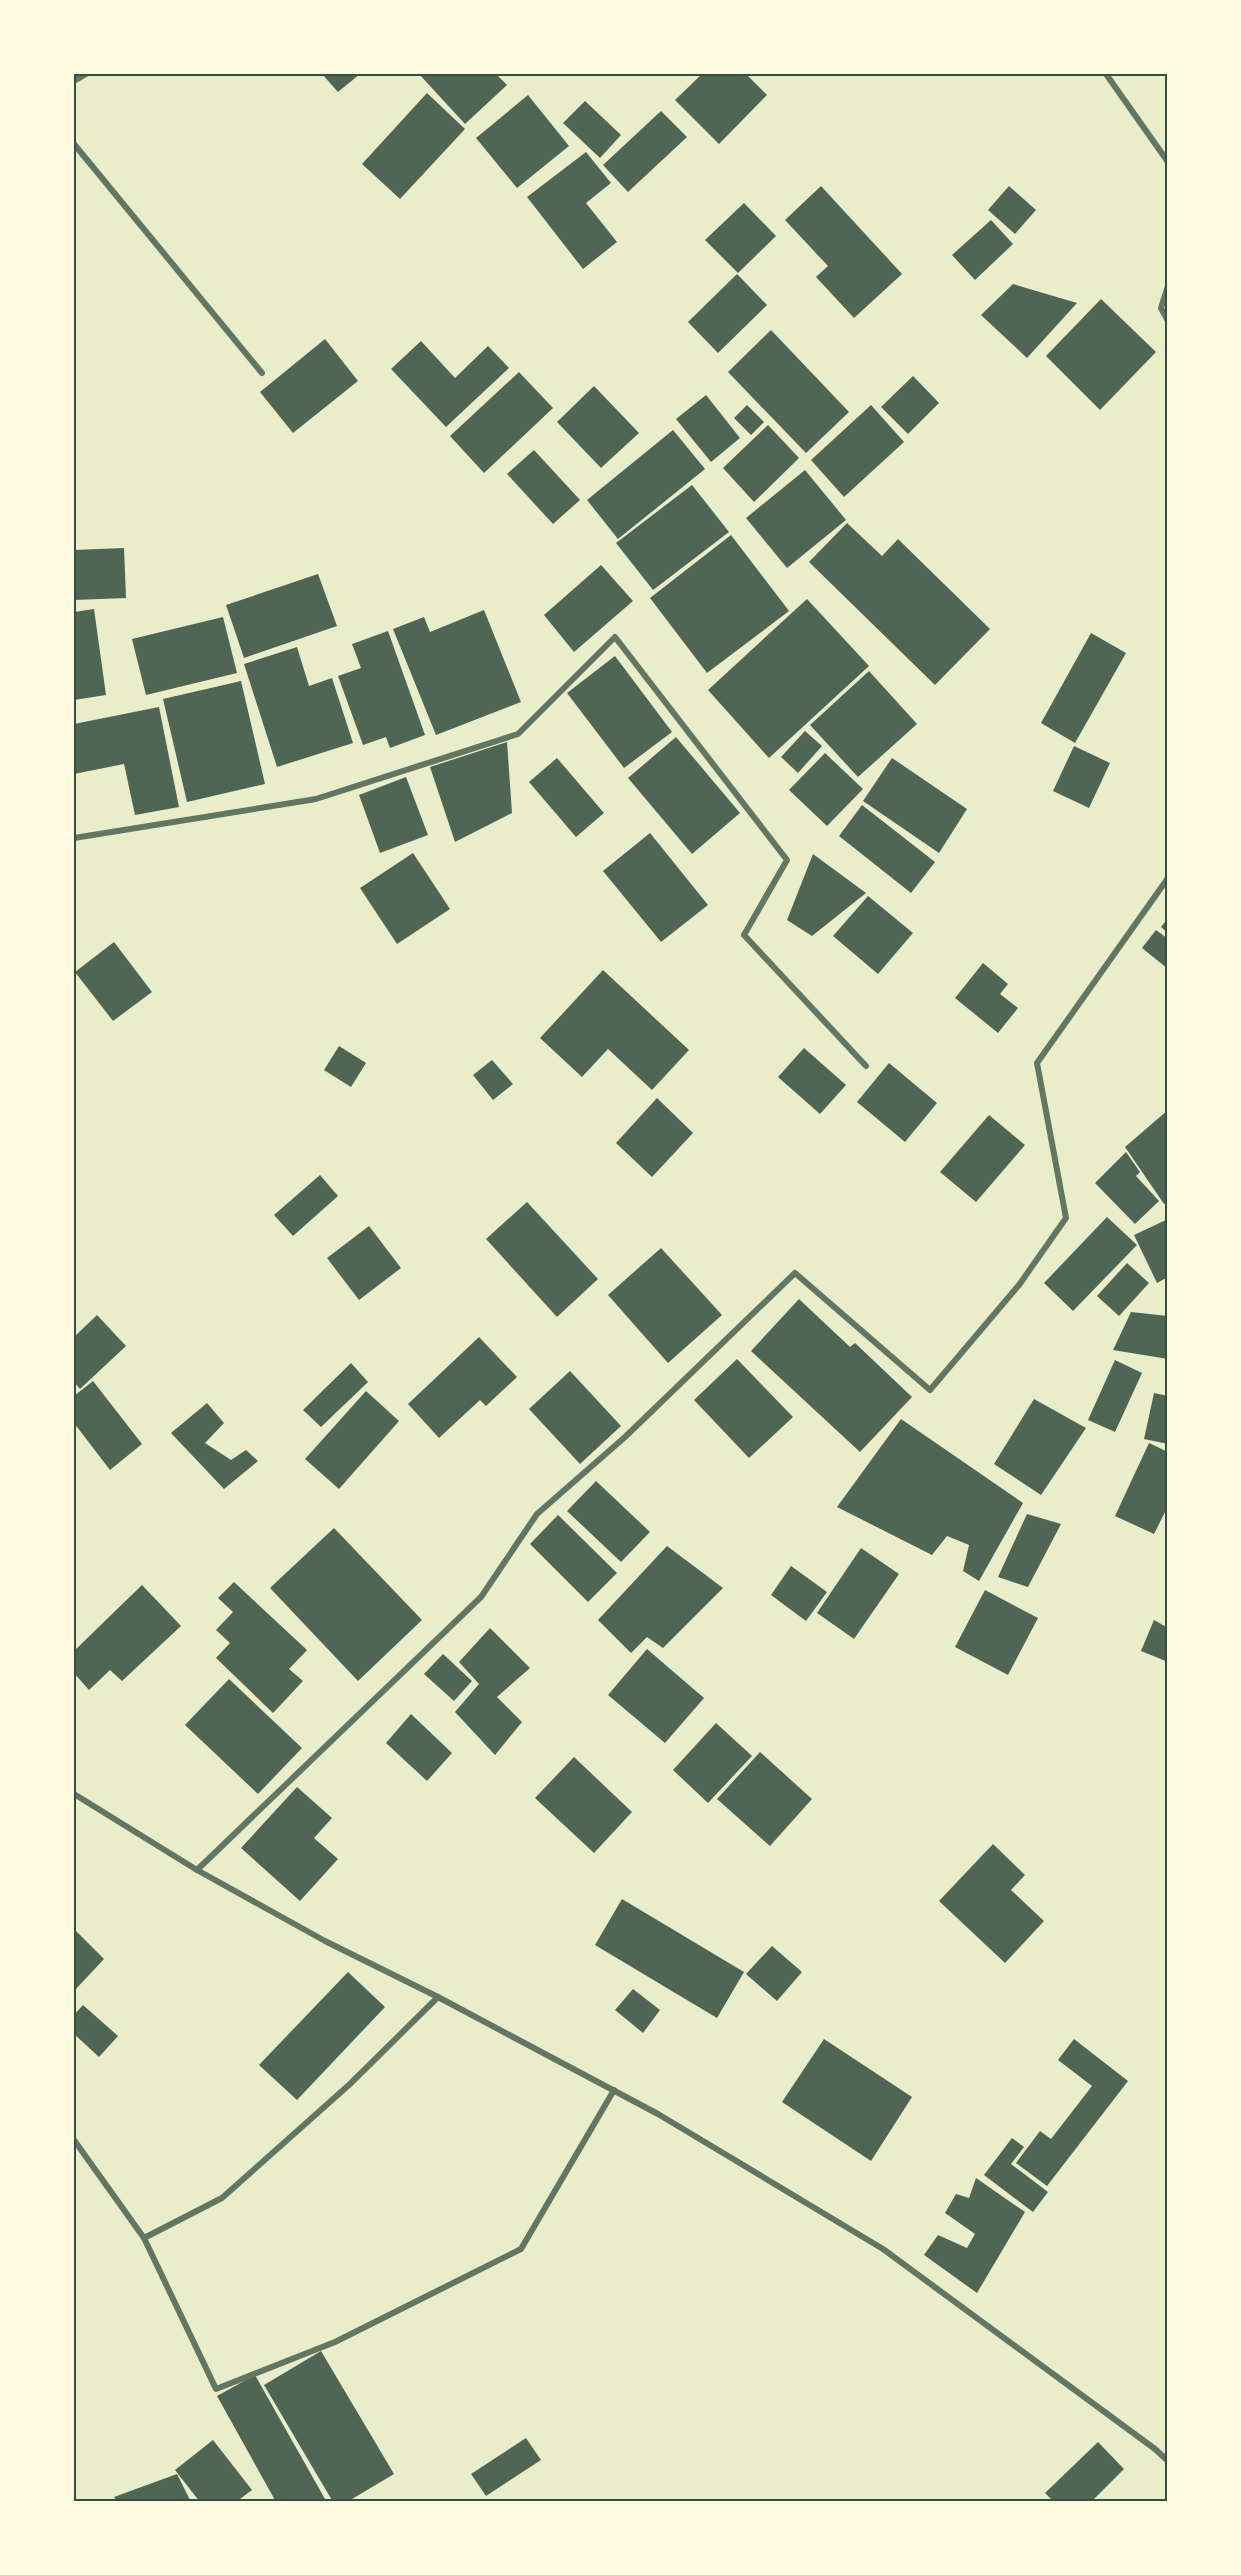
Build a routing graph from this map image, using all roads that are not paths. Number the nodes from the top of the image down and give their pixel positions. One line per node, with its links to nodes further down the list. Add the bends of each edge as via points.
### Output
1 (86, 74): 3 (street)
2 (1106, 74): 5 (street)
3 (74, 81)
4 (74, 144): 8 (street)
5 (1167, 162)
6 (1167, 286): 7 (street, via 1161,308)
7 (1167, 321)
8 (262, 373)
9 (74, 838): 11 (street, via 316,799 518,734 615,637 787,860 744,935)
10 (1167, 878): 13 (street, via 1037,1063 1066,1218 1018,1285 930,1390 795,1273 625,1437 537,1514 482,1597)
11 (866, 1066)
12 (74, 1794): 13 (street)
13 (197, 1870): 14 (street, via 325,1941)
14 (438, 1997): 15 (street); 17 (street, via 350,2084 222,2198)
15 (614, 2090): 17 (street, via 521,2249 335,2342 216,2389); 18 (street, via 883,2249)
16 (74, 2140): 17 (street)
17 (144, 2238)
18 (1167, 2461)

